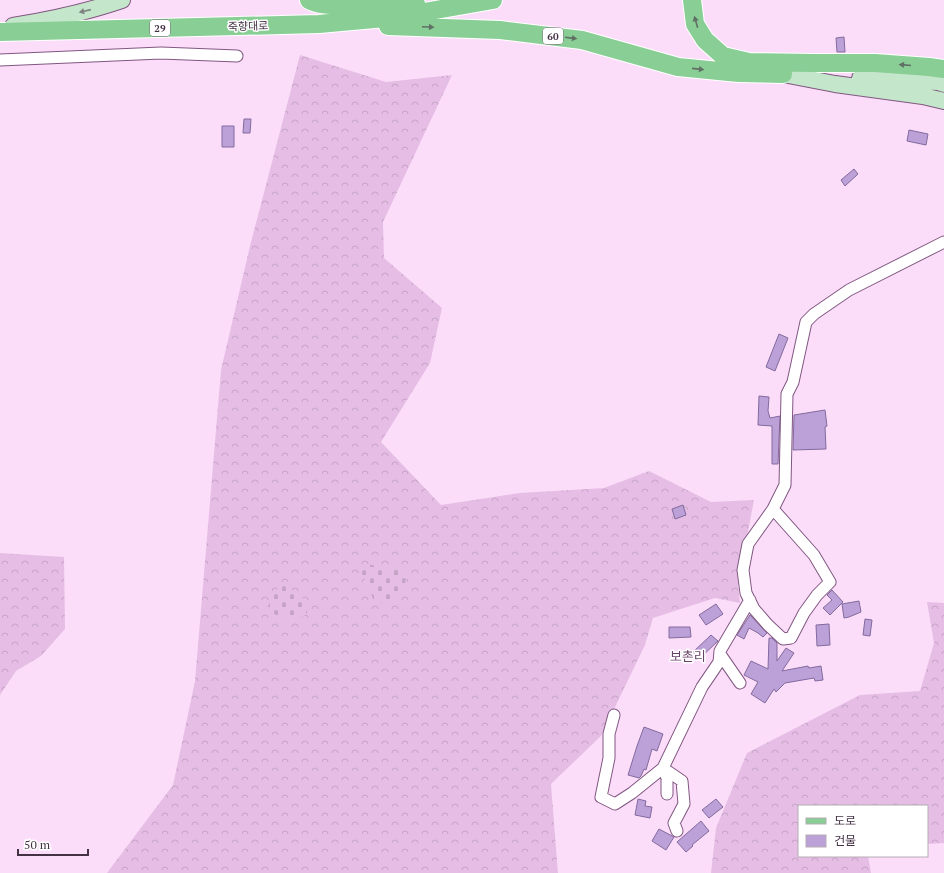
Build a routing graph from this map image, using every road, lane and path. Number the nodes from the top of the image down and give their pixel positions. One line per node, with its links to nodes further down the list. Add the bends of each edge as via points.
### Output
1 (122, 0): 6 (main road, one-way to 6, via 38,22)
2 (309, 0): 4 (main road, via 359,5)
3 (692, 0): 10 (main road, one-way to 3, via 875,63 749,62 724,56 705,40 695,24)
4 (485, 2): 5 (main road, 죽향대로 / 29, via 396,17)
5 (319, 24): 7 (main road, 죽향대로 / 29); 11 (main road, 60, one-way to 11, via 500,30 582,40 678,67)
6 (0, 28)
7 (0, 32)
8 (237, 56): 9 (street, via 160,53)
9 (0, 60)
10 (944, 69)
11 (783, 74): 12 (main road, 60); 13 (main road)
12 (944, 84)
13 (944, 101)
14 (944, 242): 15 (street, via 848,290 806,322 793,382 787,394 785,485)
15 (773, 509): 16 (street, via 748,544 743,570 746,593); 16 (street, via 814,555 830,582 804,613 791,638 783,639 754,609)
16 (750, 600): 17 (street)
17 (720, 654): 18 (street); 20 (street, via 719,662 702,687)
18 (740, 683)
19 (614, 715): 20 (street, via 601,797 615,804)
20 (663, 768): 21 (street, via 667,778); 22 (street, via 682,781 684,804 674,823)
21 (667, 794)
22 (677, 831)

